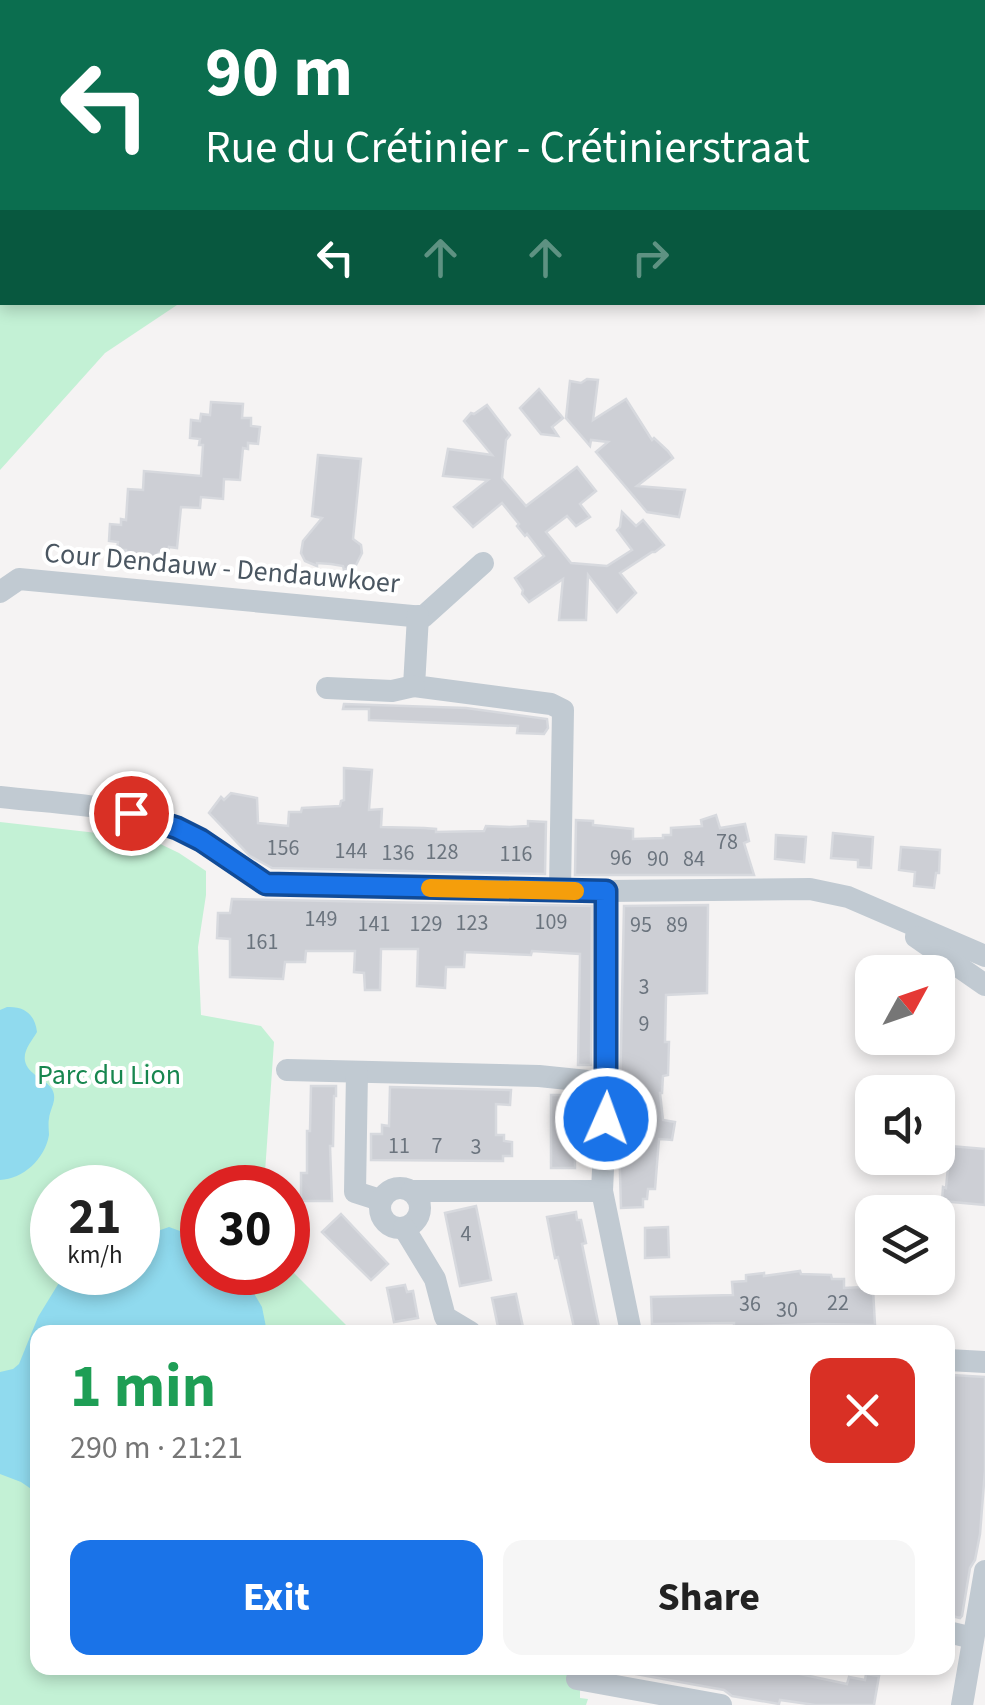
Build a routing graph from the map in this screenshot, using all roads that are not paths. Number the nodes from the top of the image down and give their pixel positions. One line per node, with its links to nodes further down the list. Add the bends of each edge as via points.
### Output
1 (482, 564): 3 (street, Cour Dendauw - Dendauwkoer)
2 (0, 592): 3 (street, Cour Dendauw - Dendauwkoer, via 19,579)
3 (418, 616): 4 (street)
4 (414, 686): 5 (street); 7 (street, via 563,710)
5 (328, 688)
6 (0, 797): 7 (street, via 155,820 201,840 266,884)
7 (560, 890): 8 (street)
8 (606, 891): 9 (street, via 810,890); 14 (street)
9 (877, 909): 10 (street); 11 (street)
10 (985, 956)
11 (985, 985)
12 (286, 1070): 13 (street)
13 (357, 1072): 14 (street); 17 (street, via 355,1192)
14 (607, 1083): 16 (street)
15 (412, 1191): 16 (street); 17 (street, via 389,1190); 18 (street, via 420,1212)
16 (602, 1191): 20 (street)
17 (380, 1200): 18 (street, via 385,1223)
18 (404, 1228): 19 (street, via 435,1279 445,1317)
19 (458, 1325)
20 (630, 1325)
21 (955, 1360): 22 (street)
22 (985, 1362)
23 (985, 1571): 25 (street)
24 (955, 1634): 25 (street)
25 (972, 1638): 28 (street)
26 (577, 1679): 27 (street)
27 (721, 1705)
28 (962, 1705)

